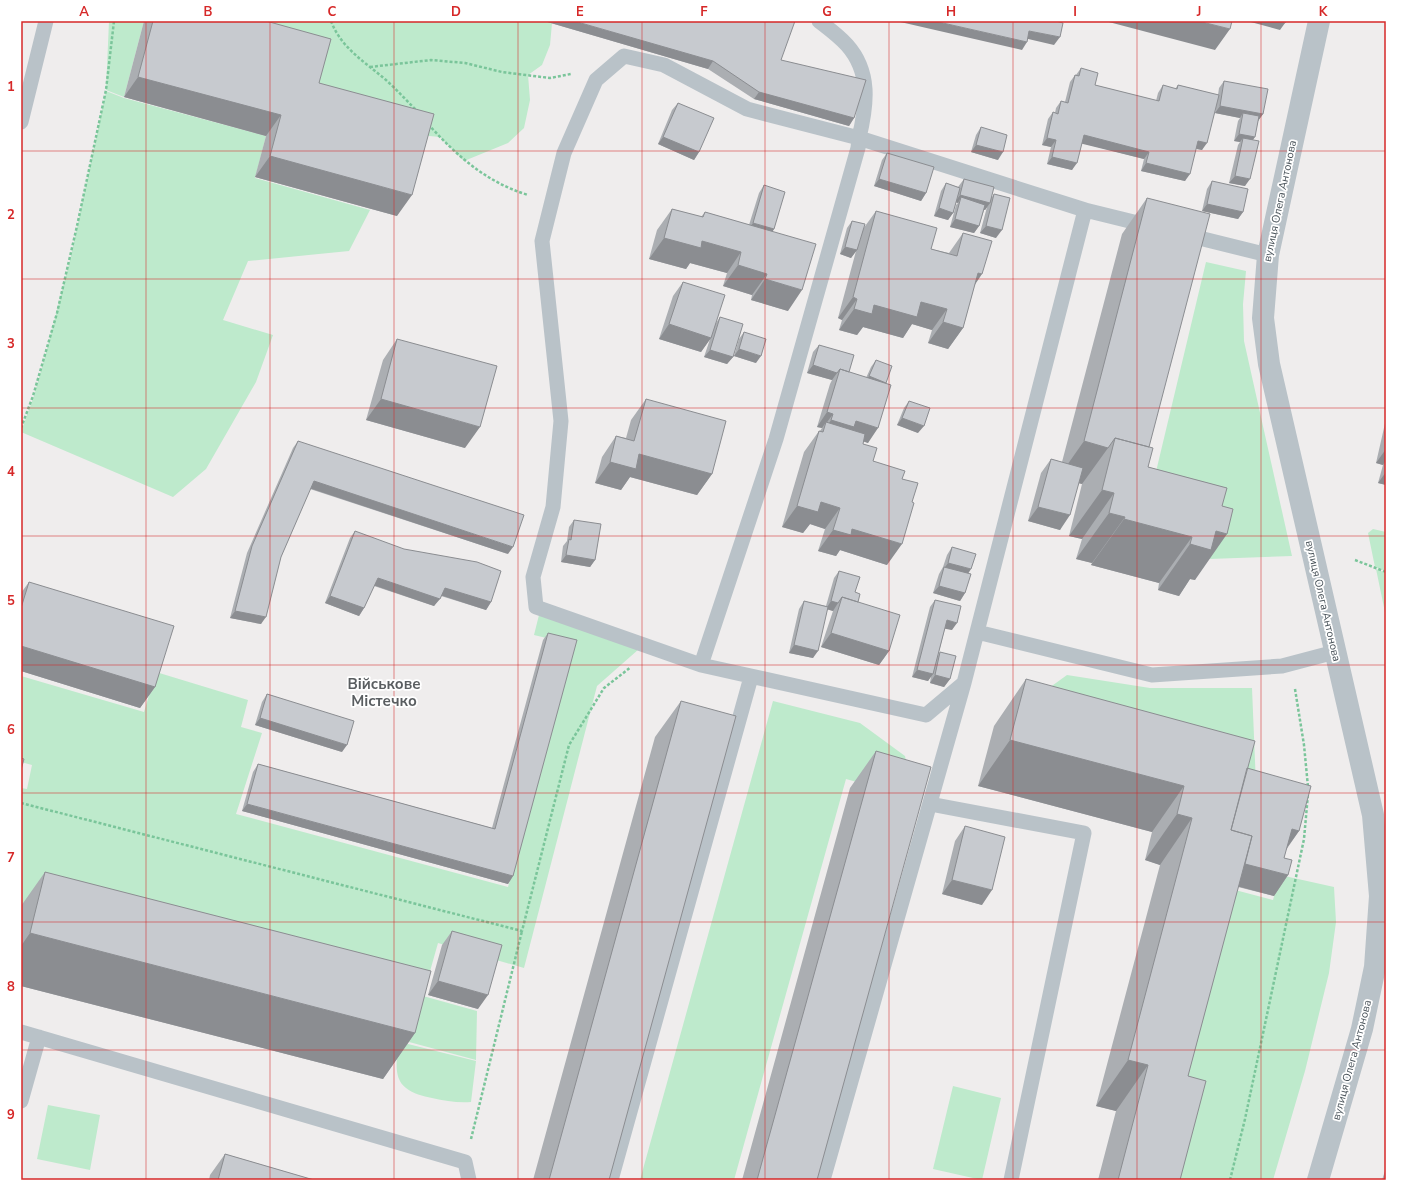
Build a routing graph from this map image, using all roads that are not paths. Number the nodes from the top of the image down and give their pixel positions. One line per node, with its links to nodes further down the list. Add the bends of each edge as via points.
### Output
1 (46, 21): 4 (lane)
2 (819, 21): 5 (lane, via 846,43 857,57 866,89 864,118)
3 (1319, 21): 7 (street, вулиця Олега Антонова)
4 (21, 122)
5 (859, 138): 6 (lane); 10 (lane, via 776,439); 10 (lane, via 747,109 664,65 624,56 596,80 564,153 542,241 561,421 554,507 533,577 536,607)
6 (1085, 210): 7 (lane); 8 (lane)
7 (1268, 255): 9 (street, вулиця Олега Антонова, via 1263,318 1269,364)
8 (977, 632): 9 (lane, via 1152,675 1282,666); 12 (lane)
9 (1335, 652): 14 (street, вулиця Олега Антонова)
10 (701, 665): 11 (lane)
11 (751, 676): 12 (lane, via 926,715); 19 (lane)
12 (964, 683): 13 (lane)
13 (930, 804): 20 (lane); 21 (lane, via 1084,833)
14 (1379, 813): 22 (street, вулиця Олега Антонова, via 1380,896 1375,967 1362,1029)
15 (21, 1032): 16 (lane)
16 (39, 1037): 17 (lane); 18 (lane, via 465,1162)
17 (21, 1101)
18 (469, 1180)
19 (611, 1180)
20 (823, 1180)
21 (1011, 1180)
22 (1318, 1180)

